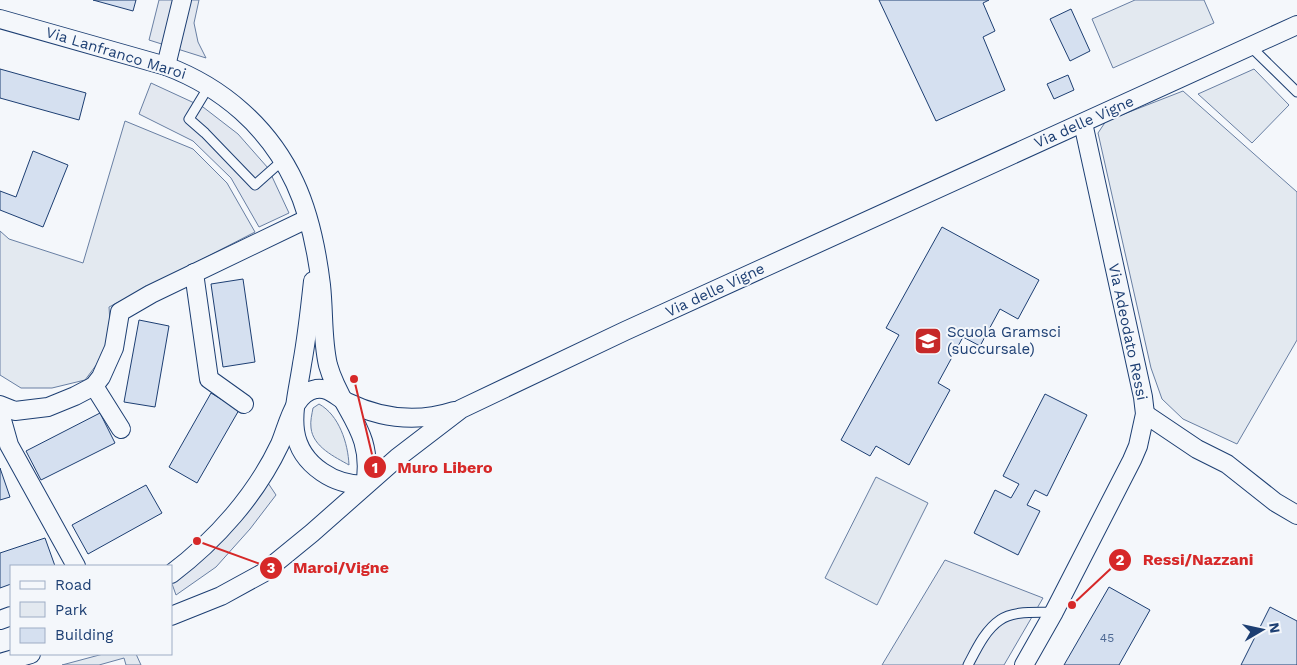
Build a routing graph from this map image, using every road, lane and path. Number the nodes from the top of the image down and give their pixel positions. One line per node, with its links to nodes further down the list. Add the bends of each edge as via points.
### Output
1 (182, 0): 5 (street)
2 (0, 19): 5 (street, Via Lanfranco Maroi)
3 (1297, 25): 4 (street, Via delle Vigne)
4 (1250, 46): 7 (lane); 8 (street, Via delle Vigne)
5 (166, 66): 6 (street, Via Lanfranco Maroi)
6 (209, 86): 9 (street, Via Lanfranco Maroi, via 254,122); 9 (lane, via 189,119 254,185)
7 (1297, 92)
8 (1083, 123): 18 (street, Via delle Vigne); 20 (street, Via Adeodato Ressi)
9 (283, 160): 10 (street, Via Lanfranco Maroi, via 295,182)
10 (307, 219): 11 (street, Via Lanfranco Maroi); 12 (street)
11 (316, 251): 14 (street, Via Lanfranco Maroi, via 326,352); 17 (street, Via Lanfranco Maroi)
12 (194, 274): 13 (street, via 120,312 114,348); 15 (street, via 209,379)
13 (94, 386): 16 (street, via 48,407 15,411); 21 (street)
14 (344, 401): 17 (street, Via Lanfranco Maroi, via 330,391 315,389 306,393); 18 (street, Via Lanfranco Maroi, via 376,414 402,418 432,416); 22 (street, Via Lanfranco Maroi, via 366,448 368,471)
15 (244, 404)
16 (0, 405)
17 (295, 406): 22 (street, Via Lanfranco Maroi, via 296,436 309,462 326,475 345,483); 25 (street, Via Lanfranco Maroi, via 280,444 246,499 206,545)
18 (461, 409): 22 (street, Via delle Vigne)
19 (0, 413): 24 (street, via 9,445)
20 (1145, 414): 23 (street, via 1197,449 1227,464); 26 (street, Via Adeodato Ressi, via 1132,460)
21 (121, 429)
22 (365, 485): 27 (street, Via delle Vigne, via 263,573 221,596)
23 (1297, 515)
24 (75, 565)
25 (172, 573)
26 (1054, 612): 30 (lane, via 1023,613 1000,620); 31 (street, Via Adeodato Ressi)
27 (172, 616)
28 (24, 655): 29 (street)
29 (0, 663)
30 (968, 665)
31 (1024, 665)

